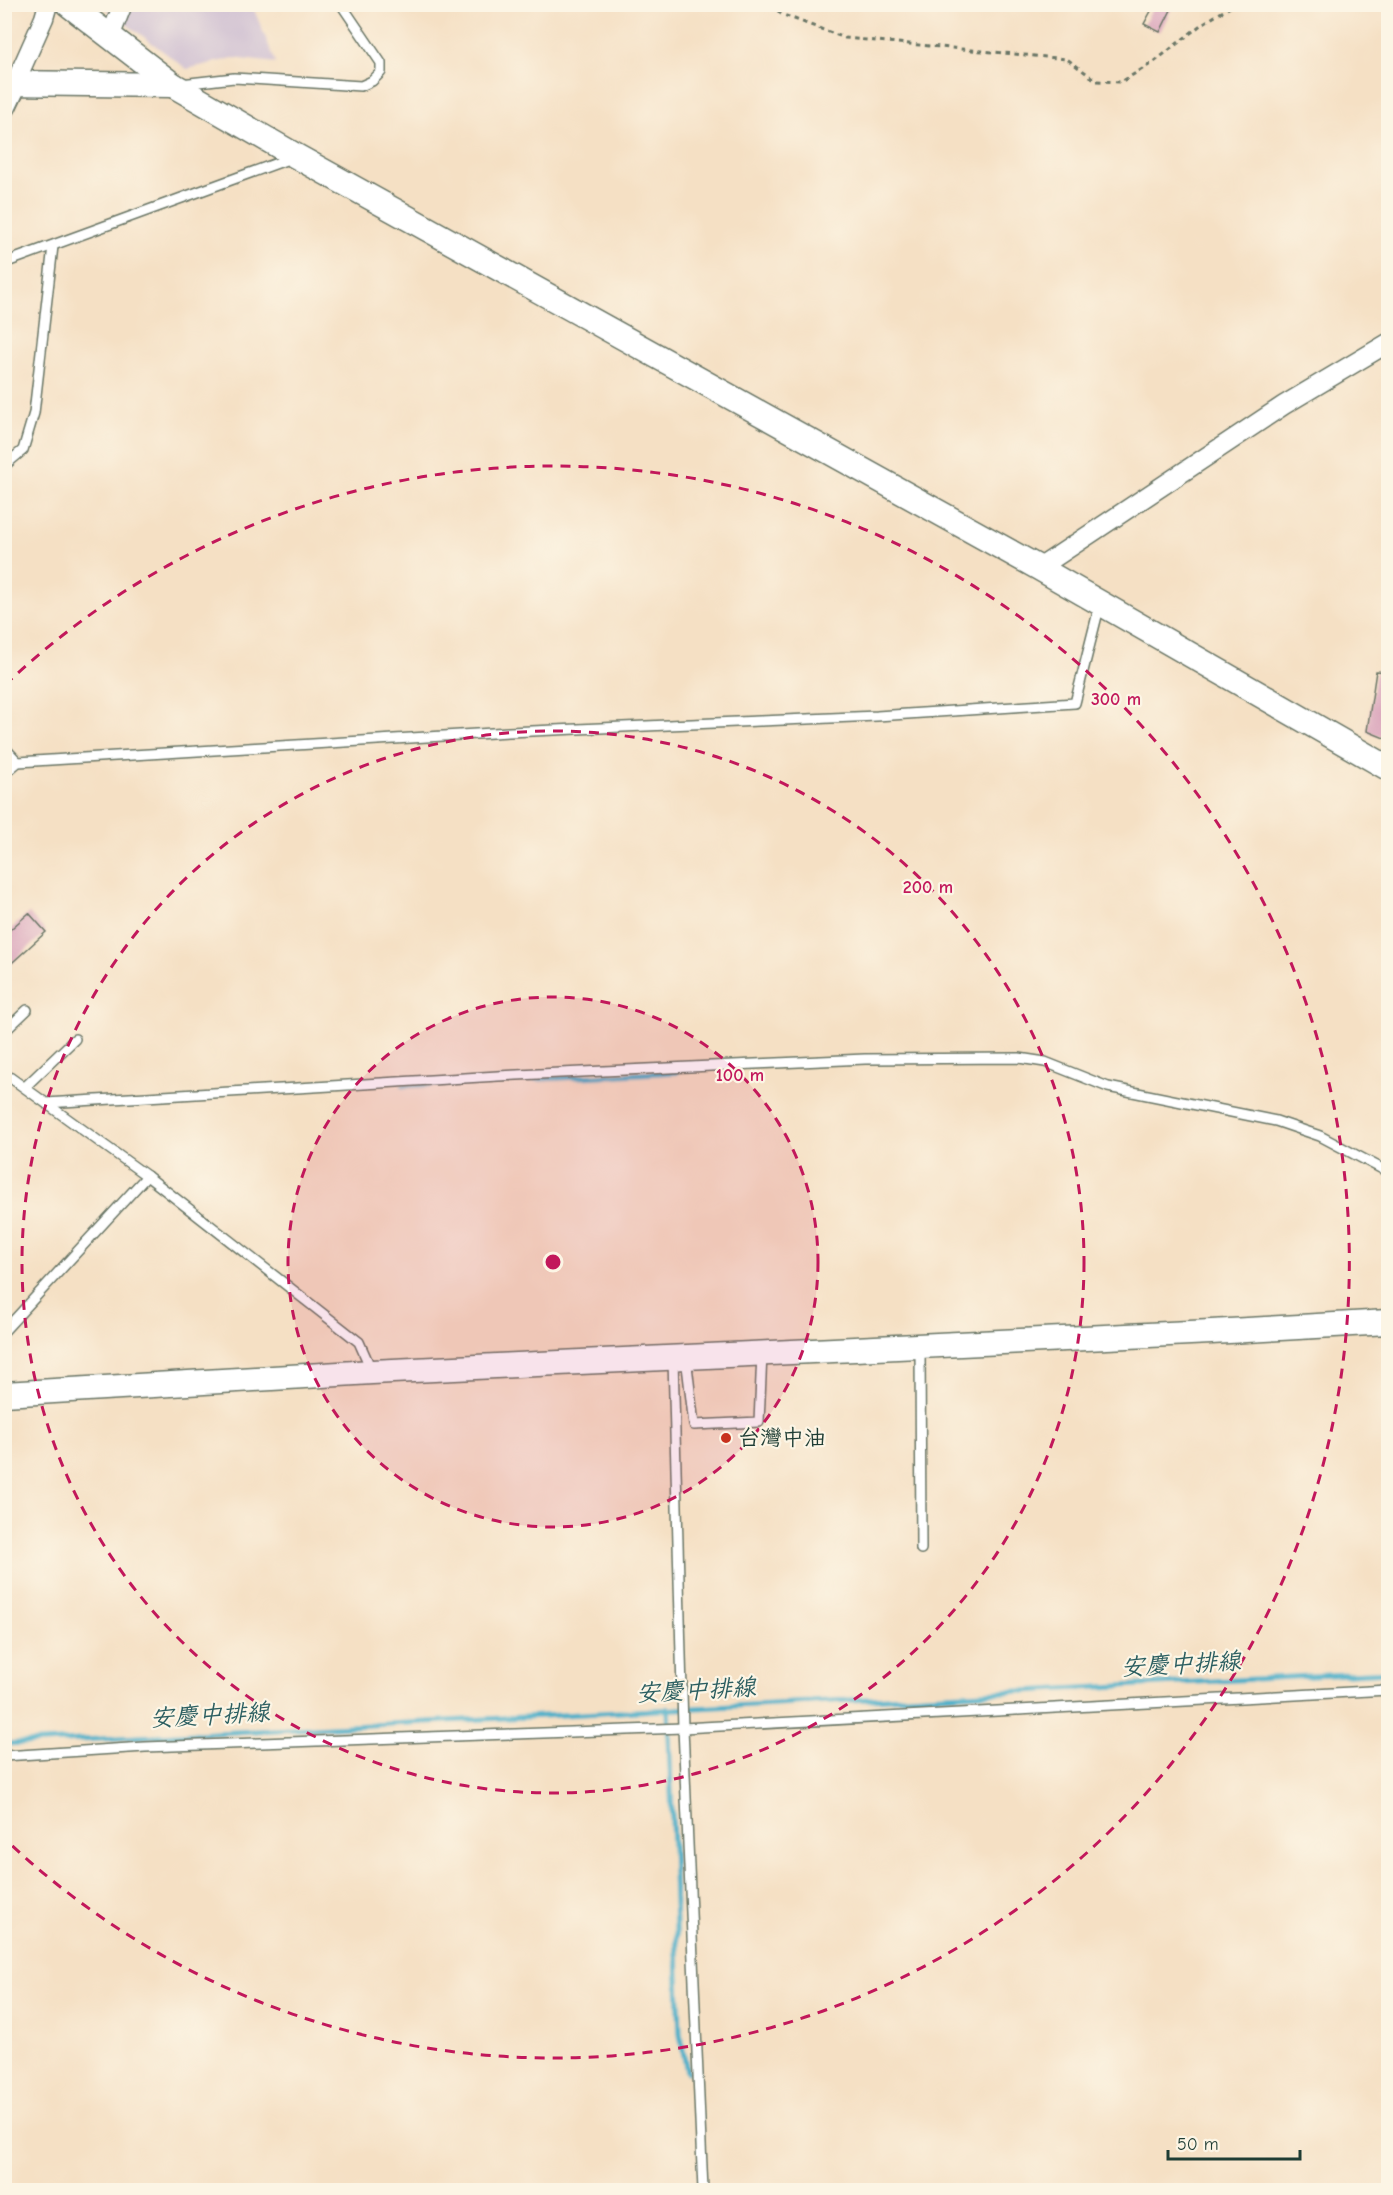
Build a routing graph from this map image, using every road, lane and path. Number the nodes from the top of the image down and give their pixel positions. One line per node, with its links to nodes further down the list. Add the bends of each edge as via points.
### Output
1 (48, 4): 8 (street)
2 (68, 4): 7 (main road)
3 (123, 4): 7 (street)
4 (341, 4): 9 (lane, via 381,63 381,72 372,81 361,86 234,78)
5 (772, 4): 6 (path, via 782,14 845,38 1067,59 1097,81 1121,82)
6 (1235, 4)
7 (110, 38): 9 (main road)
8 (10, 83): 9 (main road); 10 (main road)
9 (173, 85): 11 (main road)
10 (4, 106)
11 (296, 156): 12 (lane); 16 (main road)
12 (53, 246): 13 (lane); 15 (lane, via 33,413 23,450)
13 (4, 263)
14 (1389, 343): 16 (street, via 1284,405)
15 (4, 466)
16 (1038, 568): 17 (main road)
17 (1100, 604): 19 (lane, via 1075,703); 20 (main road)
18 (4, 747): 19 (lane)
19 (18, 762): 21 (lane)
20 (1389, 768)
21 (4, 774)
22 (27, 1010): 23 (lane)
23 (4, 1032)
24 (75, 1039): 26 (lane)
25 (4, 1073): 26 (lane)
26 (25, 1087): 27 (lane)
27 (46, 1103): 28 (lane, via 853,1059 1019,1058 1044,1062 1108,1087 1276,1121 1320,1136); 29 (lane)
28 (1389, 1172)
29 (147, 1176): 31 (lane); 35 (lane, via 359,1342)
30 (1389, 1322): 32 (main road)
31 (4, 1331)
32 (920, 1346): 33 (main road); 37 (lane)
33 (762, 1353): 34 (main road); 34 (lane, via 759,1422 694,1425)
34 (679, 1357): 35 (main road); 39 (lane)
35 (372, 1372): 36 (main road)
36 (4, 1394)
37 (921, 1549)
38 (1389, 1690): 39 (lane)
39 (683, 1723): 40 (lane); 41 (lane)
40 (4, 1756)
41 (703, 2190)

